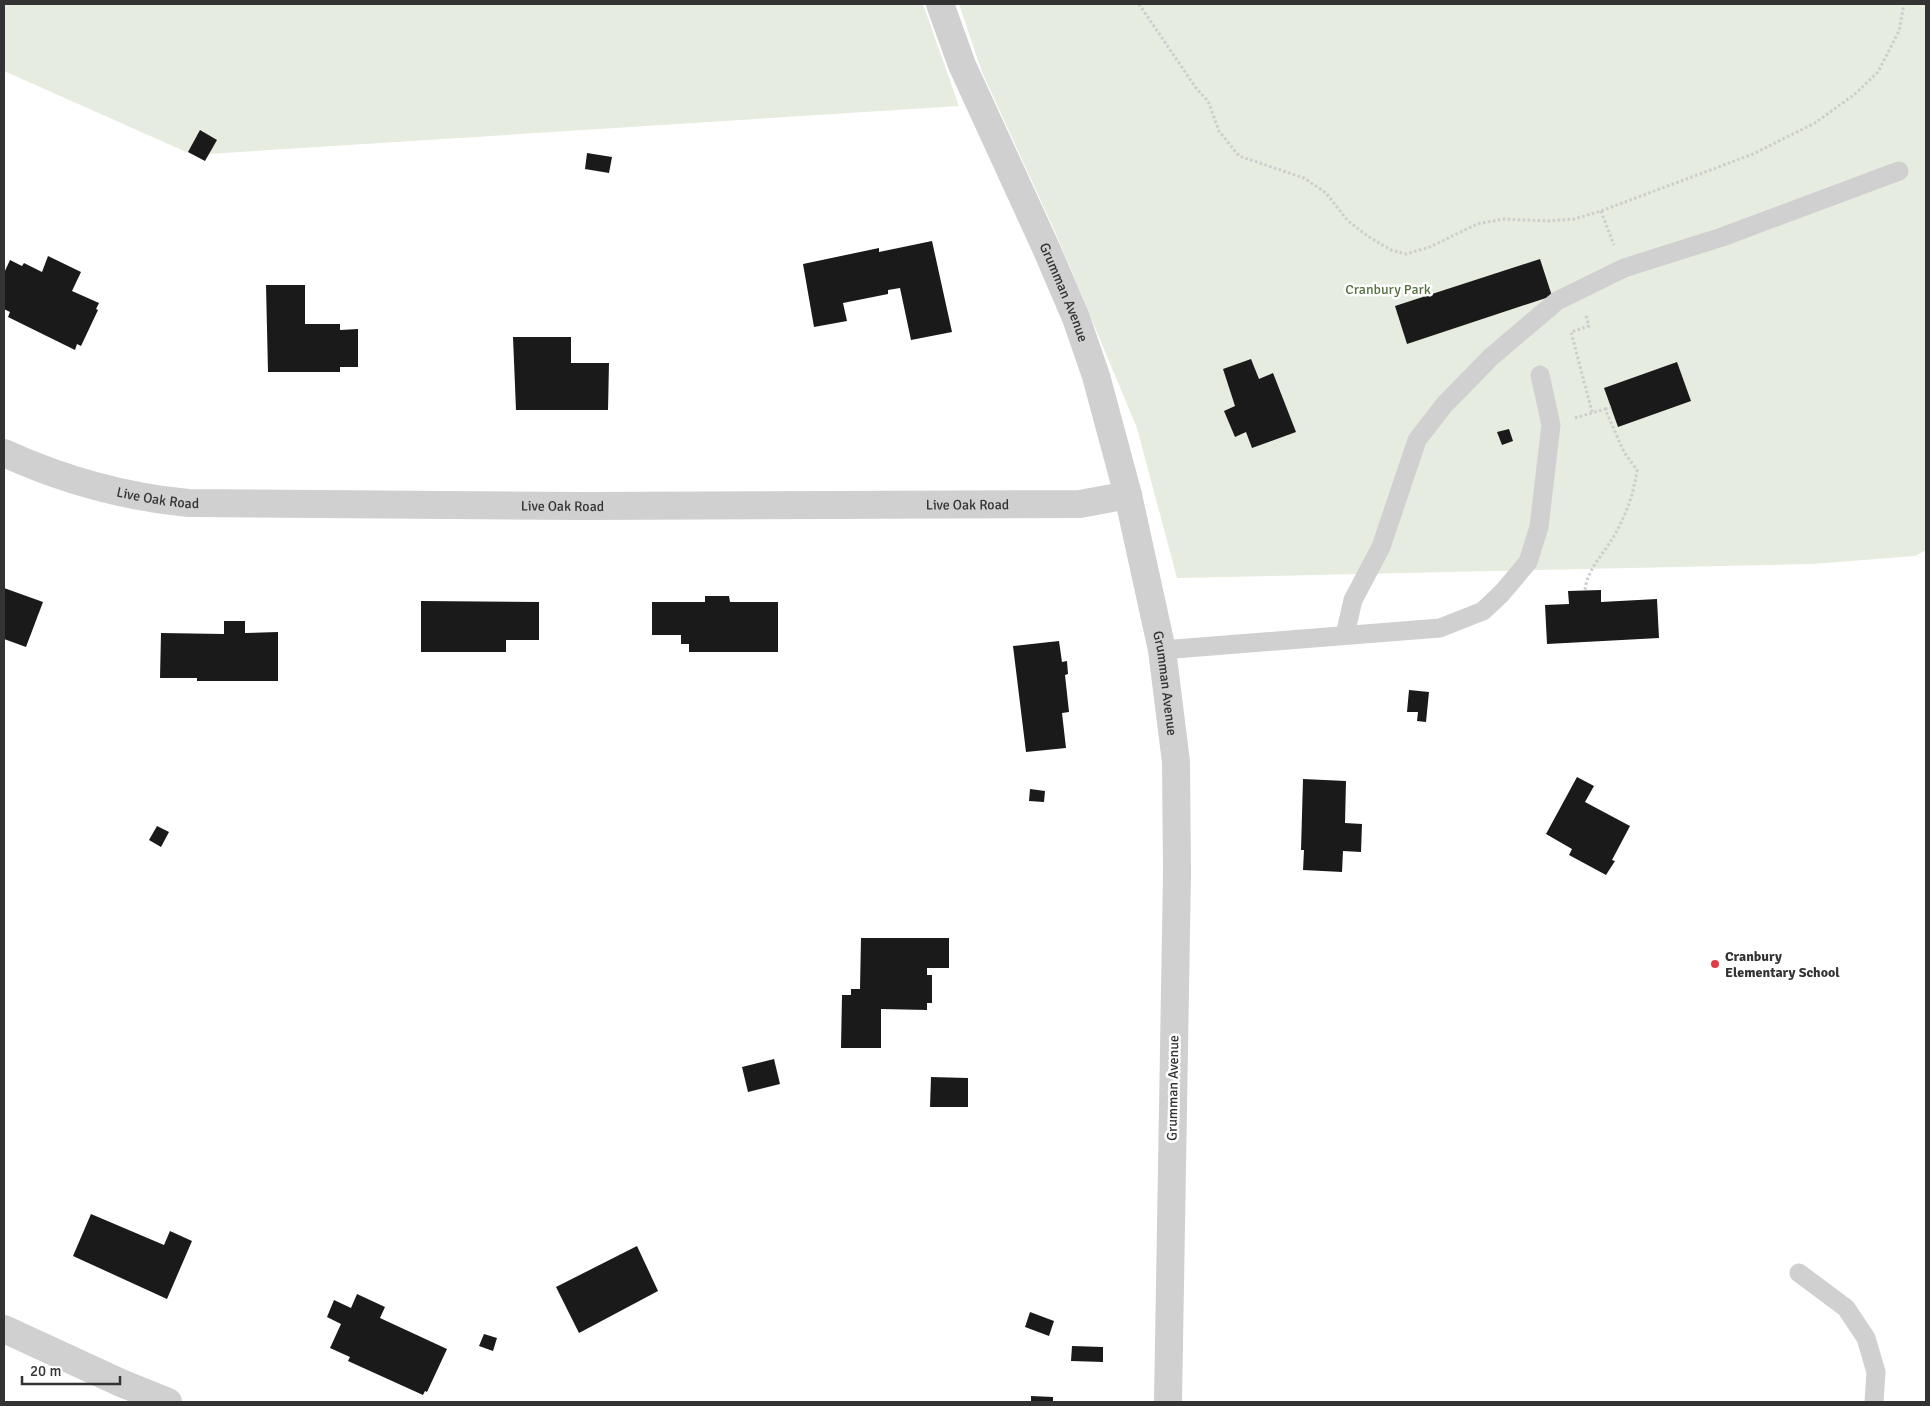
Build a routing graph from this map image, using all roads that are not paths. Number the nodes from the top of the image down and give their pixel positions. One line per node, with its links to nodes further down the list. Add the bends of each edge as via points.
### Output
1 (940, 4): 5 (street, Grumman Avenue, via 962,65 1076,318 1106,408)
2 (1899, 171): 6 (lane, via 1722,237 1624,268 1557,301 1492,357 1445,404 1417,440 1381,547 1353,600)
3 (1540, 374): 6 (lane, via 1551,425 1539,527 1528,562 1483,611 1440,628)
4 (4, 453): 5 (street, Live Oak Road, via 109,490 188,503 572,506 1080,504)
5 (1128, 495): 7 (street, Grumman Avenue)
6 (1345, 635): 7 (lane)
7 (1162, 650): 11 (street, Grumman Avenue, via 1176,762 1177,873)
8 (1799, 1273): 12 (lane, via 1846,1308 1866,1338 1876,1372)
9 (4, 1329): 10 (street)
10 (168, 1402)
11 (1168, 1402)
12 (1874, 1402)

